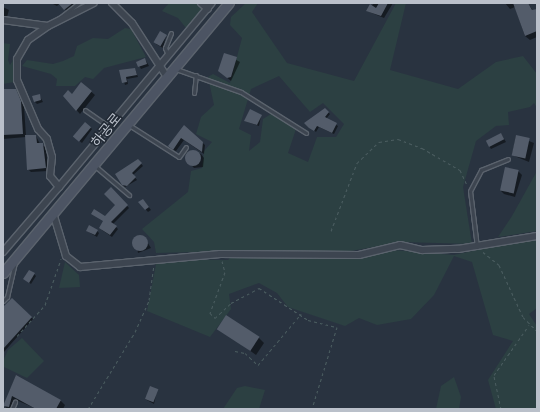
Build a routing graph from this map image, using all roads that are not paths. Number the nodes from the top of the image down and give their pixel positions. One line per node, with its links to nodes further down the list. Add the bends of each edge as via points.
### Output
1 (79, 3): 9 (lane)
2 (94, 3): 9 (street)
3 (112, 3): 13 (street, via 132,23)
4 (201, 3): 7 (street)
5 (212, 3): 7 (street)
6 (230, 3): 14 (main road, 하공로)
7 (208, 9): 12 (street)
8 (3, 20): 10 (street)
9 (55, 23): 10 (street)
10 (48, 26): 25 (street, via 28,40 17,59 17,80 48,143 52,158 50,176)
11 (171, 33): 12 (lane, via 165,48)
12 (168, 55): 13 (street)
13 (160, 64): 16 (street); 20 (street)
14 (175, 69): 15 (lane); 16 (main road, 하공로)
15 (196, 76): 17 (lane); 21 (lane, via 241,92)
16 (168, 77): 19 (main road, 하공로)
17 (194, 93)
18 (85, 110): 20 (lane)
19 (129, 125): 22 (lane, via 178,157); 24 (main road, 하공로)
20 (110, 128): 25 (street)
21 (306, 134)
22 (186, 147)
23 (508, 159): 29 (lane, via 480,170 470,191)
24 (95, 166): 26 (lane); 27 (main road, 하공로)
25 (59, 187): 30 (street)
26 (129, 195)
27 (54, 216): 29 (street, via 66,256 80,267 155,258 220,254 359,255 400,246 422,250); 31 (main road, 하공로)
28 (537, 236): 29 (street, via 511,238)
29 (477, 247)
30 (3, 252)
31 (16, 259): 32 (main road, 하공로); 33 (lane, via 7,297)
32 (3, 273)
33 (3, 301)
34 (15, 402): 35 (lane)
35 (12, 409)

